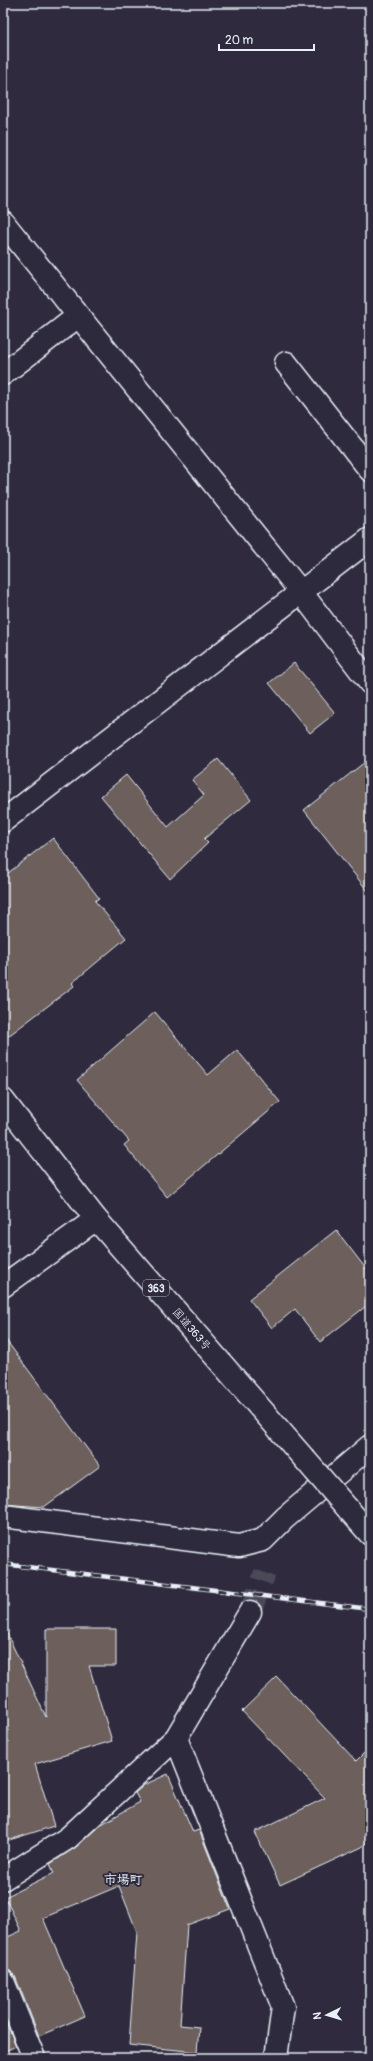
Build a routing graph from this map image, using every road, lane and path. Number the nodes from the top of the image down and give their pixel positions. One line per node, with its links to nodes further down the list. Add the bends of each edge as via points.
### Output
1 (3, 222): 2 (main road)
2 (78, 316): 4 (main road); 7 (main road)
3 (286, 363): 5 (main road)
4 (3, 374)
5 (370, 470)
6 (370, 539): 7 (main road)
7 (301, 592): 8 (main road); 9 (main road)
8 (370, 683)
9 (3, 821)
10 (3, 1100): 11 (main road, 国道363号 / 363)
11 (96, 1219): 12 (main road); 15 (main road, 国道363号 / 363, bridge)
12 (3, 1286)
13 (370, 1446): 14 (main road, via 285,1518 263,1540 239,1546)
14 (3, 1516)
15 (370, 1534)
16 (250, 1612): 17 (main road)
17 (176, 1738): 18 (main road, via 68,1838); 21 (main road, via 283,2007)
18 (3, 1879)
19 (3, 1981): 20 (main road)
20 (34, 2058)
21 (276, 2058)

